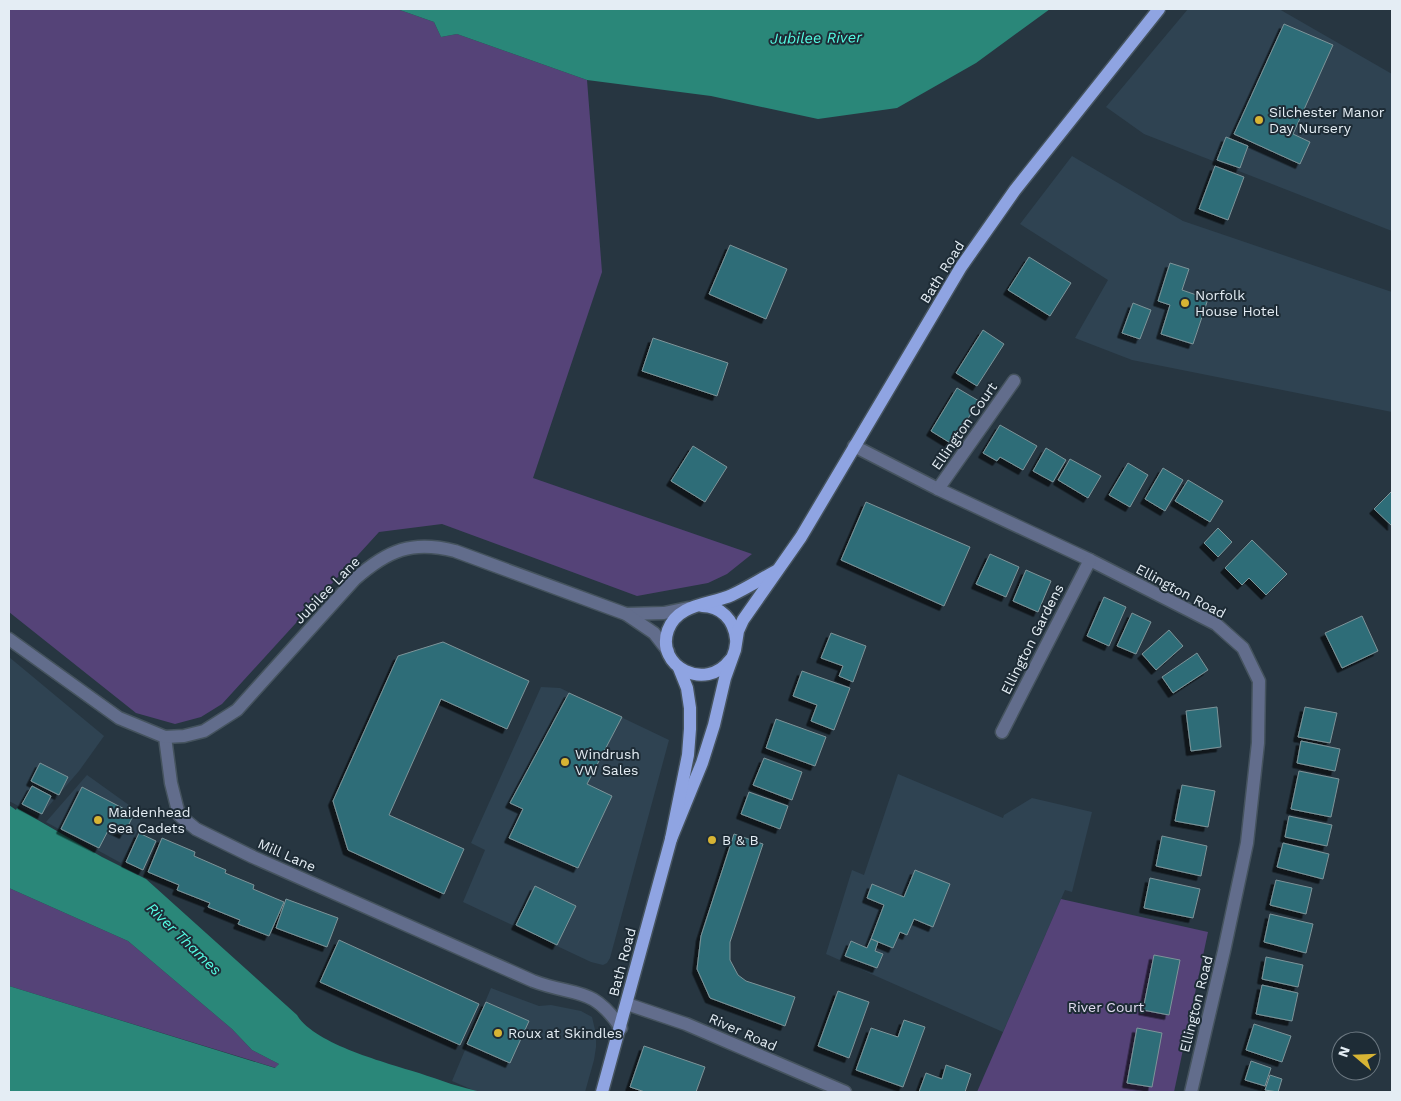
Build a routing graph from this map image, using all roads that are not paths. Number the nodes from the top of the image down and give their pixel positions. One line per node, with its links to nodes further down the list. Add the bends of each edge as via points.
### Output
1 (1159, 9): 3 (main road, Bath Road, via 1015,190 961,267)
2 (1014, 381): 4 (street, Ellington Court)
3 (854, 446): 4 (street, Ellington Road); 6 (main road, Bath Road)
4 (938, 489): 5 (street, Ellington Road)
5 (1090, 560): 14 (street, Ellington Gardens); 21 (street, Ellington Road, via 1216,624 1243,648 1259,681 1258,743 1247,843)
6 (778, 570): 7 (main road, Bath Road, via 730,596); 10 (main road, Bath Road, via 745,615)
7 (693, 607): 8 (street, Jubilee Lane, via 664,613); 10 (main road, via 713,608 728,617); 11 (main road, Bath Road, via 674,618 667,634)
8 (626, 614): 11 (street, Jubilee Lane, via 654,633); 15 (street, Jubilee Lane, via 455,552 430,547 409,548 391,553 355,579 237,710 204,731)
9 (9, 639): 15 (street, via 119,718)
10 (736, 641): 12 (main road, Bath Road)
11 (668, 651): 13 (main road, Bath Road)
12 (732, 658): 13 (main road, via 720,670 707,675); 16 (main road, Bath Road, via 697,778)
13 (679, 668): 16 (main road, Bath Road, via 687,688 691,719 688,755)
14 (1002, 732)
15 (165, 737): 18 (street, Mill Lane, via 170,783 179,815 196,829 533,981 582,994 600,1003)
16 (671, 839): 17 (main road, Bath Road)
17 (627, 1004): 18 (main road, Bath Road); 20 (street, River Road, via 686,1024)
18 (620, 1028): 19 (main road, Bath Road)
19 (602, 1092)
20 (845, 1092)
21 (1190, 1092)

